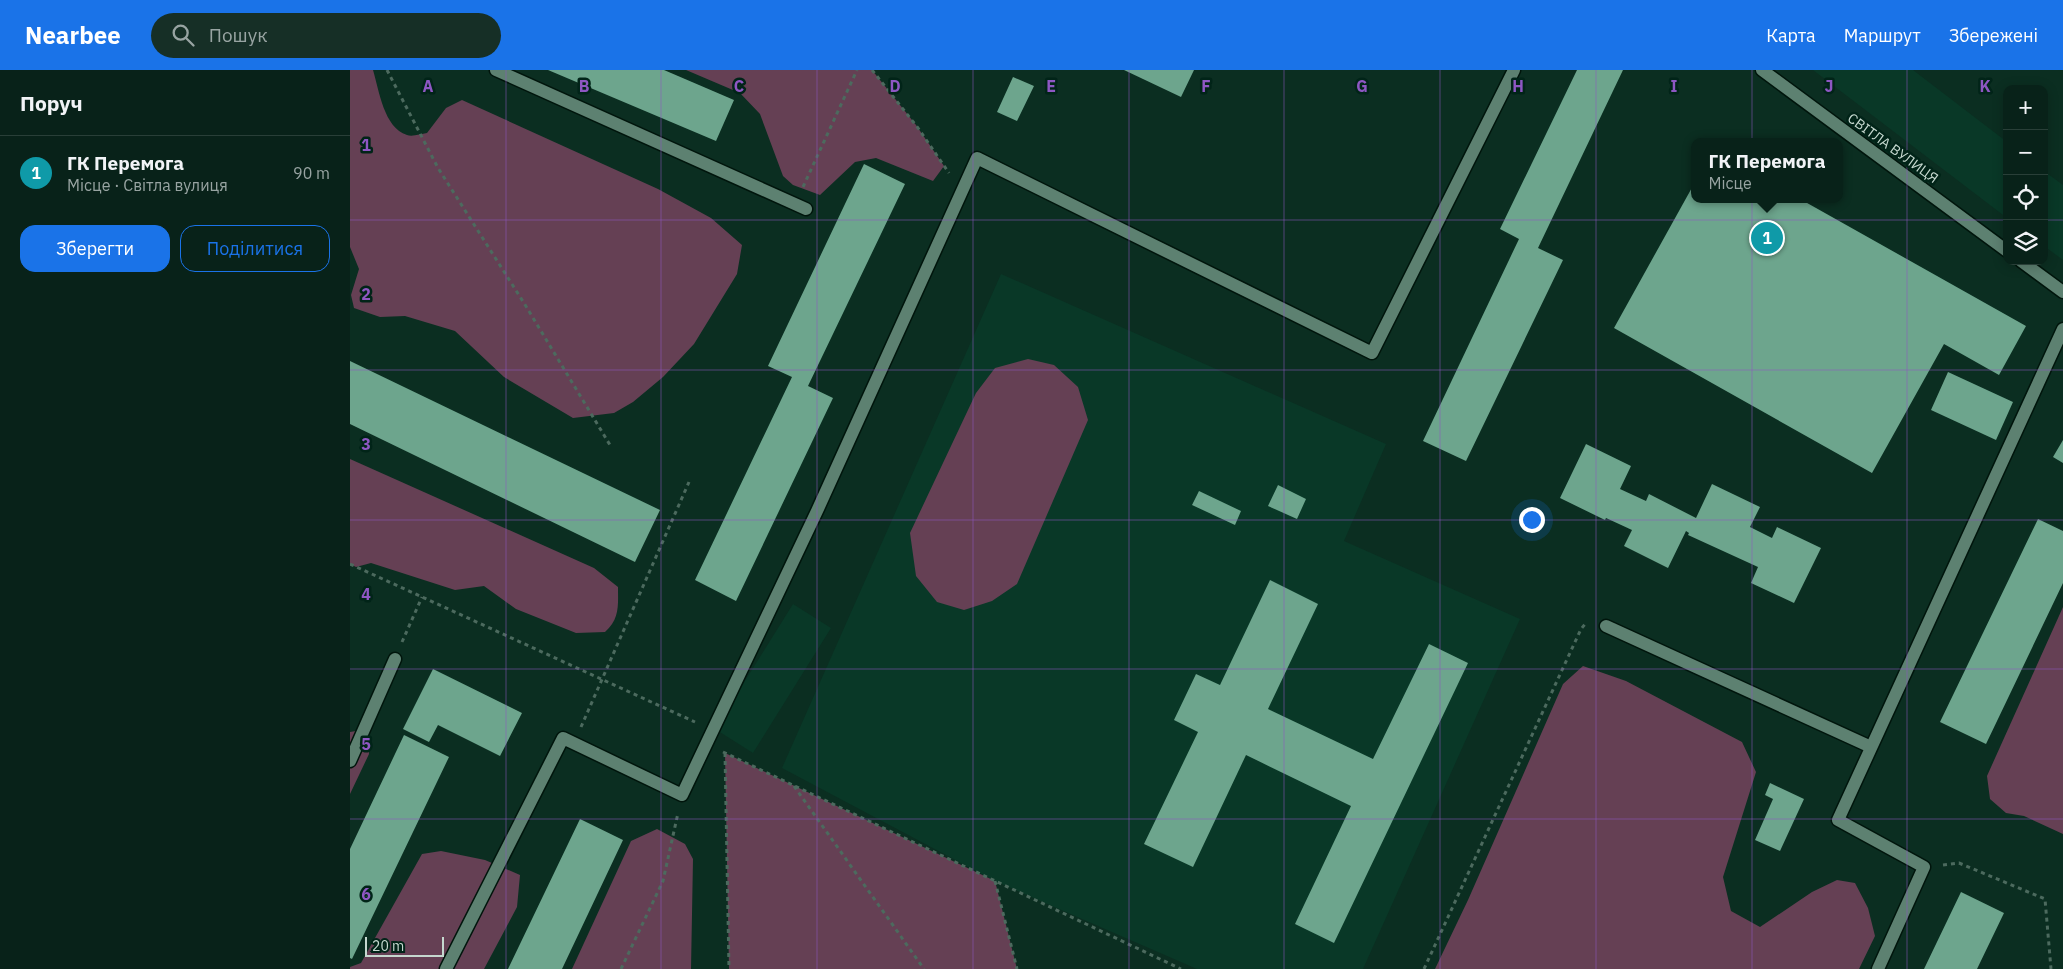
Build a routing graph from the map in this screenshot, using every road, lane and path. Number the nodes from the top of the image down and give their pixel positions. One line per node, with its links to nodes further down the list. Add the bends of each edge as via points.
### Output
1 (387, 70): 13 (path, via 438,168)
2 (496, 70): 8 (street)
3 (857, 70): 8 (path)
4 (872, 70): 7 (path, via 918,128)
5 (1514, 70): 7 (street, via 1372,353 977,158)
6 (1762, 70): 9 (street, СВІТЛА ВУЛИЦЯ)
7 (962, 192): 20 (street)
8 (801, 206)
9 (2003, 248)
10 (2026, 265): 11 (street)
11 (2063, 292)
12 (2063, 329): 23 (street)
13 (610, 445)
14 (690, 482): 19 (path)
15 (350, 564): 16 (path)
16 (422, 597): 18 (path); 19 (path)
17 (1606, 626): 23 (street); 36 (path, via 1592,615 1581,629)
18 (395, 659): 25 (street)
19 (603, 680): 20 (path); 21 (path)
20 (713, 730): 22 (street)
21 (574, 743): 27 (street); 30 (street, via 563,738)
22 (706, 744): 24 (path); 27 (street)
23 (1872, 747): 28 (street, via 1838,820)
24 (725, 753): 26 (path); 32 (path)
25 (350, 761)
26 (793, 785): 29 (path); 33 (path)
27 (682, 795): 31 (path, via 663,881)
28 (1924, 867): 37 (street); 38 (path, via 1959,863 2045,899)
29 (995, 881): 34 (path); 35 (path)
30 (446, 969)
31 (621, 969)
32 (728, 969)
33 (924, 969)
34 (1017, 969)
35 (1181, 969)
36 (1424, 969)
37 (1878, 969)
38 (2051, 969)

